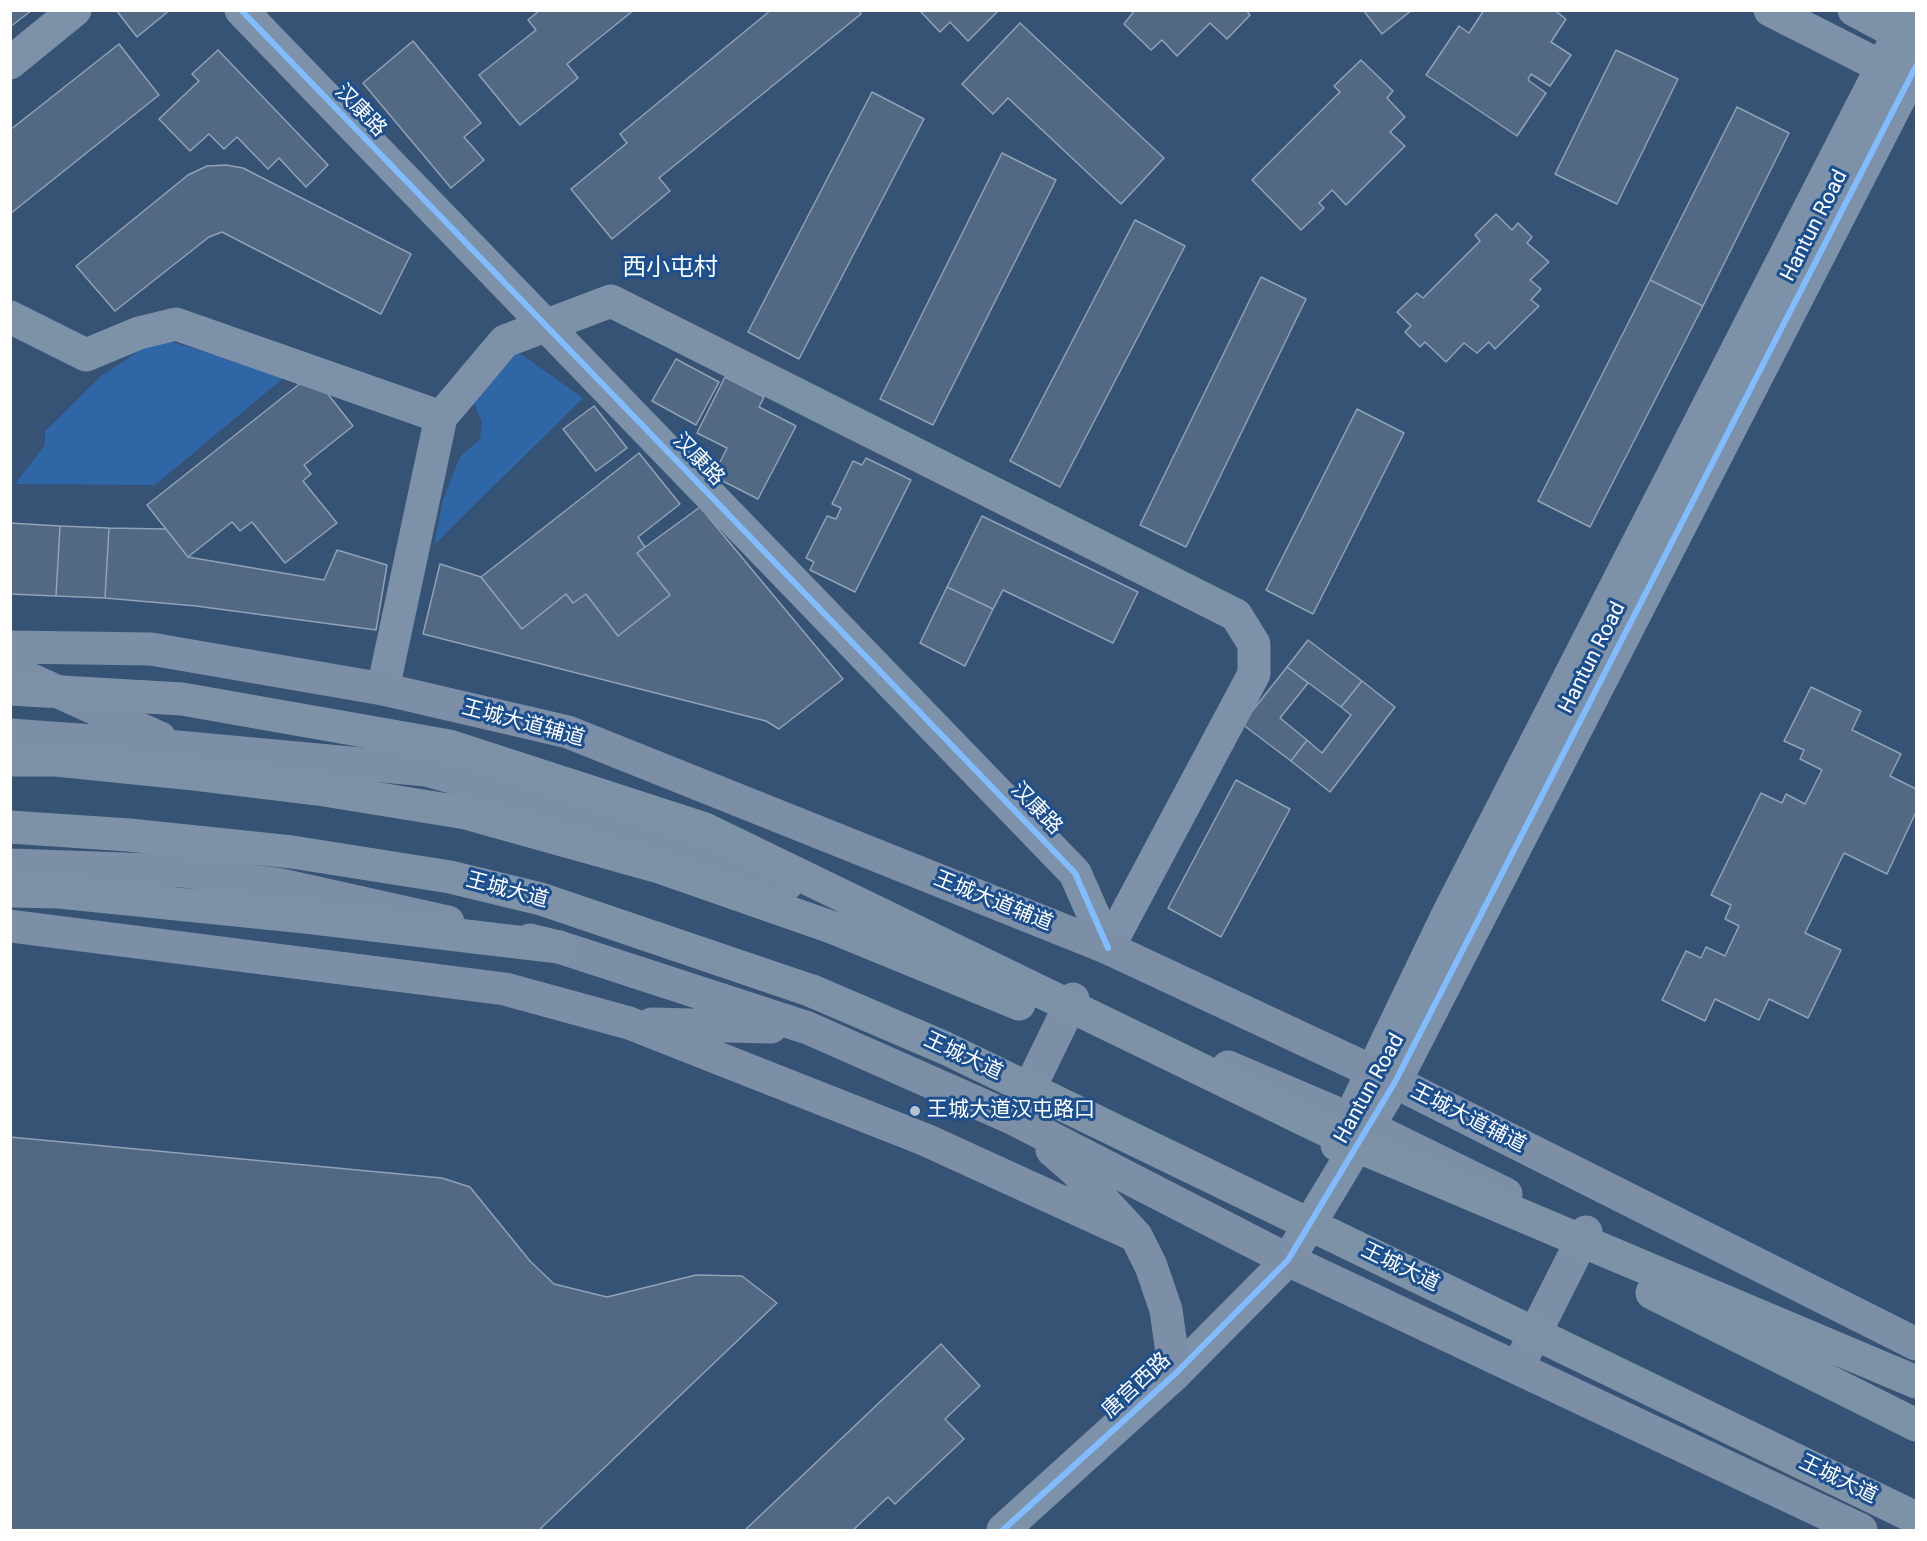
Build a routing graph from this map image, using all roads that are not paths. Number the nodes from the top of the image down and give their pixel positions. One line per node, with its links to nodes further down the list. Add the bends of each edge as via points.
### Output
1 (75, 10): 6 (street)
2 (241, 10): 9 (street, 汉康路)
3 (1770, 10): 7 (street)
4 (1854, 10): 5 (street)
5 (1909, 29): 7 (street, Hantun Road)
6 (10, 63)
7 (1906, 74): 27 (street, Hantun Road)
8 (10, 317): 10 (street, via 86,355 139,333 176,324)
9 (545, 326): 10 (street, via 505,340); 23 (street, 汉康路, via 1075,873); 23 (street, via 611,301 1236,615 1254,644 1254,674)
10 (441, 417): 14 (street)
11 (10, 647): 14 (main road, 王城大道辅道, via 152,649)
12 (10, 670): 16 (main road)
13 (10, 689): 29 (highway, bridge, via 182,699 449,746 705,829)
14 (383, 689): 23 (main road, 王城大道辅道, via 568,732)
15 (10, 735): 16 (main road)
16 (178, 747): 24 (main road, via 426,770 696,847)
17 (10, 760): 29 (highway, bridge, via 56,760 194,774 466,813 656,866 834,928)
18 (10, 827): 39 (highway, 王城大道, bridge, via 280,851 450,877 541,899 812,991 945,1048)
19 (10, 865): 22 (main road, via 183,871 282,885)
20 (10, 891): 22 (highway, via 59,892 305,917)
21 (10, 926): 25 (main road, via 505,989)
22 (559, 947): 26 (main road)
23 (1108, 948): 27 (main road, 王城大道辅道)
24 (1073, 999): 28 (main road); 29 (main road)
25 (629, 1023): 26 (main road); 31 (main road, via 926,1140)
26 (808, 1028): 28 (main road)
27 (1383, 1078): 29 (street, Hantun Road); 33 (main road, 王城大道辅道)
28 (1014, 1119): 31 (main road, via 1075,1170); 32 (main road)
29 (1362, 1132): 30 (main road); 32 (street, Hantun Road); 36 (highway, bridge); 38 (highway, bridge)
30 (1586, 1232): 34 (main road); 37 (main road)
31 (1136, 1236): 35 (main road, via 1166,1310)
32 (1288, 1260): 34 (main road); 35 (street, 唐宫西路)
33 (1917, 1344)
34 (1518, 1367): 41 (main road)
35 (1175, 1374): 40 (street, 唐宫西路)
36 (1917, 1382)
37 (1917, 1392)
38 (1917, 1425)
39 (1917, 1518)
40 (1003, 1530)
41 (1861, 1530)

